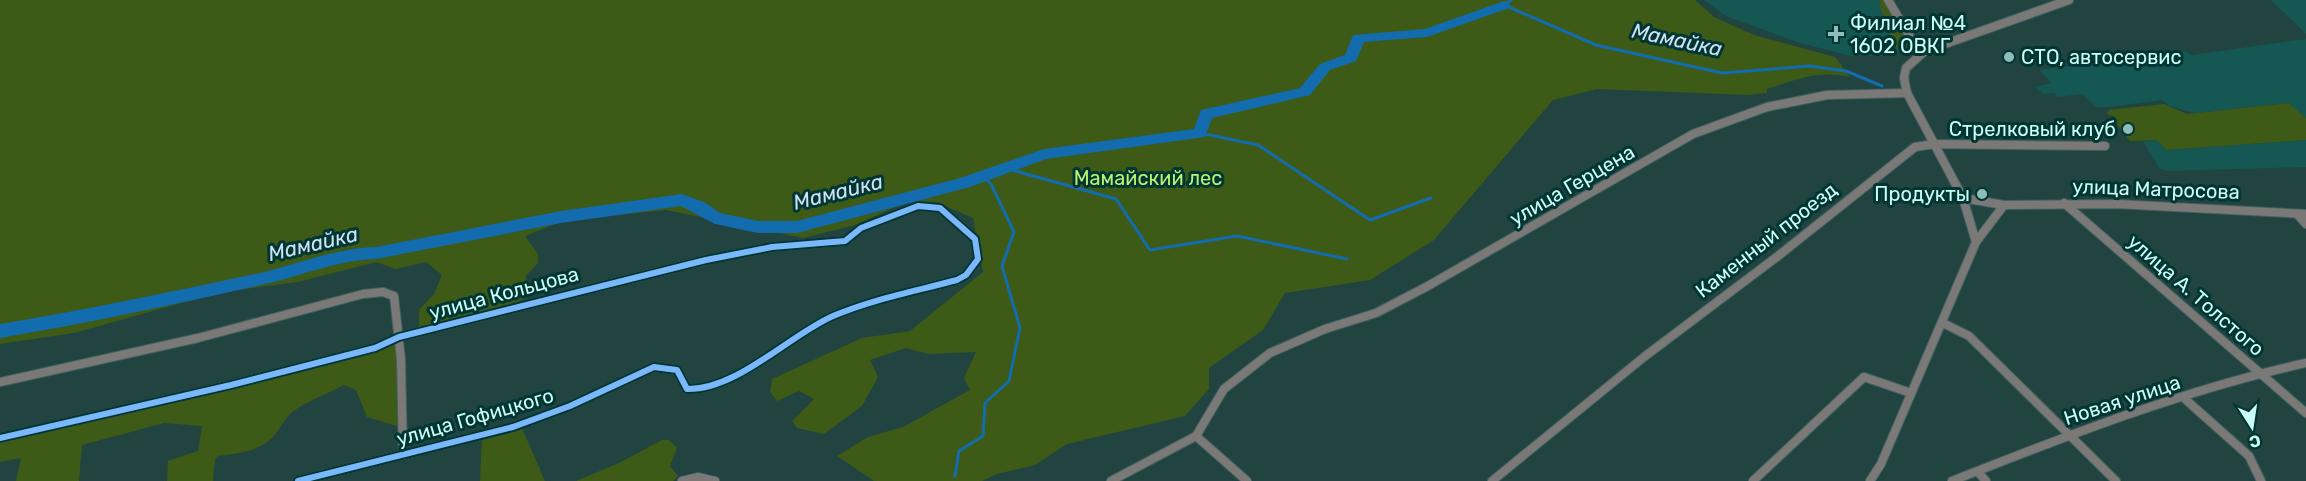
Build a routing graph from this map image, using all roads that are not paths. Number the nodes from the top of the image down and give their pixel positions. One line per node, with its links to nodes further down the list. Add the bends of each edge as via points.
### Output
1 (1888, 0): 3 (street, via 1913,44)
2 (2065, 1): 3 (street)
3 (1924, 51): 4 (street, via 1906,65 1903,80)
4 (1907, 93): 5 (street); 23 (street, улица Герцена, via 1827,95 1767,107 1693,134 1406,298 1270,353 1224,389)
5 (1934, 144): 6 (street, Каменный проезд); 7 (street); 32 (street, Каменный проезд, via 1915,147 1644,357)
6 (2105, 146)
7 (1963, 198): 9 (street, улица Матросова); 12 (street)
8 (2064, 203): 9 (street, улица Матросова); 10 (street, улица Матросова); 17 (street, улица А. Толстого)
9 (2004, 205): 12 (street)
10 (2301, 214): 11 (street)
11 (2306, 224)
12 (1976, 242): 14 (street)
13 (974, 267): 15 (street, улица Кольцова, via 978,260 975,239 940,208 918,206 861,228 845,241 772,247 706,260); 25 (street, улица Гофицкого, via 957,280 844,312 708,388 687,389 677,370 654,367 513,427)
14 (1943, 323): 19 (street); 22 (street, via 1970,336)
15 (399, 337): 18 (street, via 394,296 382,292 363,294 198,338); 24 (street, улица Кольцова, via 375,348 231,385); 25 (street)
16 (2306, 363): 17 (street, Новая улица)
17 (2260, 373): 20 (street, Новая улица); 21 (street, улица А. Толстого)
18 (0, 382)
19 (1911, 393): 33 (street, via 1864,377); 34 (street)
20 (2185, 399): 22 (street, Новая улица); 38 (street, via 2249,456)
21 (2306, 413)
22 (2070, 435): 26 (street, Новая улица); 37 (street)
23 (1196, 436): 30 (street); 31 (street)
24 (0, 438)
25 (403, 455): 28 (street, улица Гофицкого)
26 (1978, 472): 35 (street, Новая улица); 36 (street)
27 (685, 480): 29 (street, via 707,477)
28 (298, 481)
29 (715, 481)
30 (1111, 481)
31 (1248, 481)
32 (1492, 481)
33 (1753, 481)
34 (1870, 481)
35 (1952, 481)
36 (1986, 481)
37 (2116, 481)
38 (2261, 481)

